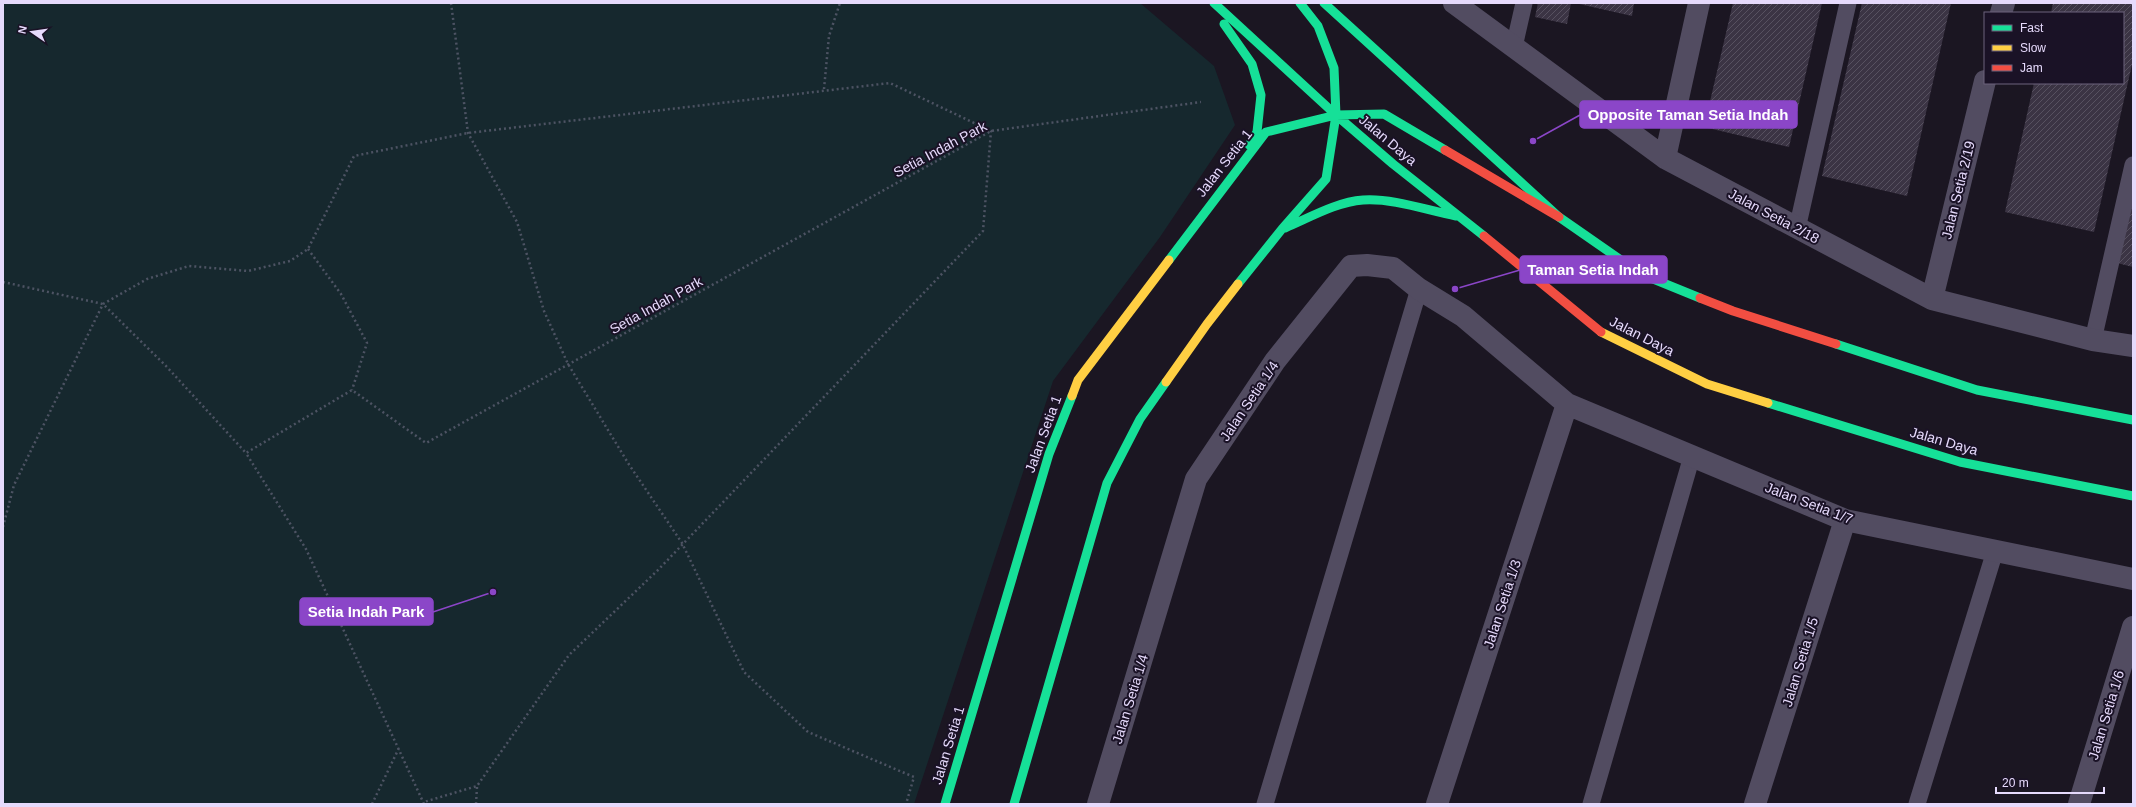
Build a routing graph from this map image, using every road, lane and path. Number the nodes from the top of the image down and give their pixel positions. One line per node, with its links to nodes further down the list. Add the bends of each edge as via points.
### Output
1 (451, 3): 17 (path)
2 (840, 3): 13 (path, via 829,36)
3 (1210, 3): 20 (main road, via 1252,64 1261,95 1257,132)
4 (1214, 3): 15 (main road, Jalan Daya)
5 (1300, 3): 15 (main road, via 1318,26 1334,68)
6 (1324, 3): 22 (main road)
7 (1454, 3): 11 (street, Jalan Setia 2/18)
8 (1524, 3): 11 (lane)
9 (1699, 3): 18 (street)
10 (1848, 3): 24 (lane)
11 (1514, 47): 18 (street, Jalan Setia 2/18)
12 (1984, 84): 28 (street, Jalan Setia 2/19)
13 (824, 89): 16 (path, via 890,83); 17 (path)
14 (1201, 102): 16 (path, Setia Indah Park)
15 (1336, 115): 20 (main road, Jalan Setia 1, via 1266,132); 21 (main road, Jalan Daya, via 1393,164); 22 (main road, Jalan Setia 1, via 1384,114); 23 (main road, via 1326,179)
16 (991, 131): 32 (path, Setia Indah Park); 41 (path, via 983,231)
17 (468, 133): 25 (path, via 354,156); 32 (path, via 517,222 544,311)
18 (1665, 158): 24 (street, Jalan Setia 2/18)
19 (2133, 165): 30 (lane)
20 (1225, 184): 51 (main road, Jalan Setia 1, via 1078,380 1049,454)
21 (1462, 217): 23 (main road, via 1362,200); 38 (main road, Jalan Daya, via 1602,332 1707,384 1960,462)
22 (1559, 217): 35 (main road, via 1641,274 1733,311 1977,390)
23 (1282, 229): 52 (main road, via 1207,324 1140,419 1106,483)
24 (1797, 229): 28 (street, Jalan Setia 2/18)
25 (308, 249): 29 (path, via 290,260 248,270 189,266 147,279); 33 (path, via 341,294 367,343)
26 (3, 282): 29 (path)
27 (1419, 289): 34 (street, Jalan Setia 1/4, via 1463,316); 53 (street, Jalan Setia 1/4, via 1393,268 1352,266 1275,361 1196,479); 54 (lane)
28 (1932, 299): 30 (street, Jalan Setia 2/18)
29 (103, 304): 36 (path, via 166,366); 40 (path, via 14,485)
30 (2093, 340): 31 (street, Jalan Setia 2/18)
31 (2133, 346)
32 (568, 364): 33 (path, Setia Indah Park, via 426,443); 41 (path, via 628,463)
33 (352, 390): 36 (path)
34 (1567, 404): 37 (street, Jalan Setia 1/7); 55 (street, Jalan Setia 1/3)
35 (2133, 420)
36 (246, 453): 45 (path, via 306,549)
37 (1692, 456): 39 (street, Jalan Setia 1/7); 56 (lane)
38 (2133, 496)
39 (1845, 520): 42 (street, Jalan Setia 1/7); 57 (street, Jalan Setia 1/5)
40 (3, 527)
41 (682, 543): 46 (path, via 658,570 569,655); 50 (path, via 744,672 808,732 914,777)
42 (1995, 551): 43 (street, Jalan Setia 1/7); 58 (lane)
43 (2133, 579)
44 (2133, 627): 59 (street, Jalan Setia 1/6)
45 (399, 748): 47 (path); 48 (path)
46 (476, 786): 47 (path); 49 (path)
47 (424, 803)
48 (372, 804)
49 (476, 804)
50 (906, 804)
51 (945, 804)
52 (1014, 804)
53 (1098, 804)
54 (1265, 804)
55 (1437, 804)
56 (1591, 804)
57 (1755, 804)
58 (1917, 804)
59 (2079, 804)

